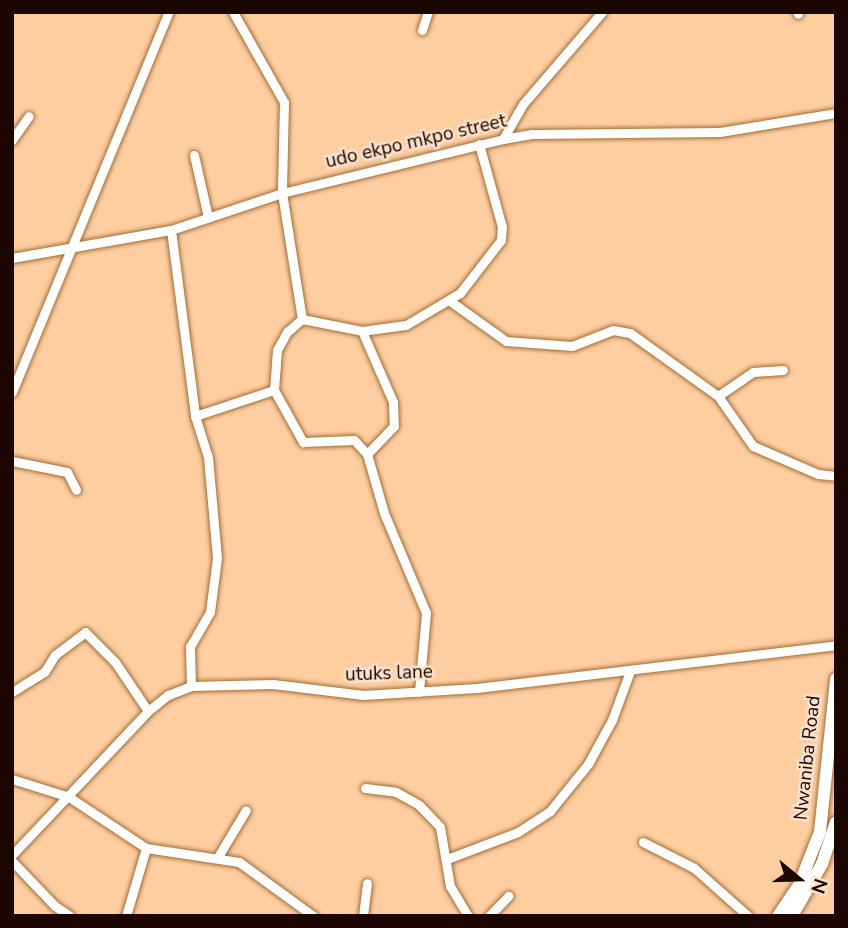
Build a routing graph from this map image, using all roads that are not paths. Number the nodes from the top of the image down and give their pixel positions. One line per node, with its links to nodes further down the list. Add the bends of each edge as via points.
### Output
1 (169, 12): 15 (street)
2 (233, 12): 12 (street, via 284,102)
3 (428, 12): 5 (street)
4 (602, 12): 8 (street, via 523,104)
5 (422, 30)
6 (836, 113): 8 (street, udo ekpo mkpo street, via 720,132 532,134)
7 (29, 116): 9 (street)
8 (503, 139): 10 (street, udo ekpo mkpo street)
9 (12, 140)
10 (479, 144): 12 (street, udo ekpo mkpo street); 17 (street, via 502,227 501,240)
11 (194, 155): 13 (street)
12 (282, 192): 13 (street, udo ekpo mkpo street); 18 (street)
13 (208, 217): 14 (street, udo ekpo mkpo street)
14 (171, 230): 15 (street, udo ekpo mkpo street); 24 (street)
15 (72, 247): 16 (street, udo ekpo mkpo street); 22 (street)
16 (12, 258)
17 (450, 300): 19 (street, via 406,325); 23 (street, via 506,341 572,346 614,330 629,332)
18 (302, 319): 19 (street); 21 (street, via 276,350)
19 (362, 331): 25 (street, via 393,402 394,426)
20 (783, 370): 23 (street, via 754,372)
21 (274, 390): 24 (street); 25 (street, via 303,442 354,440)
22 (12, 393)
23 (718, 396): 27 (street, via 753,446 818,474)
24 (195, 416): 32 (street, via 208,457 217,558 210,612 190,646)
25 (368, 454): 34 (street, via 384,513 426,613)
26 (12, 460): 28 (street, via 67,472)
27 (836, 476)
28 (76, 490)
29 (836, 645): 30 (street, utuks lane)
30 (629, 671): 34 (street, utuks lane); 46 (street, via 612,720 588,764 550,811 518,832)
31 (836, 679): 36 (main road, Nwaniba Road)
32 (191, 686): 34 (street, utuks lane, via 227,682 363,695); 35 (street, utuks lane, via 168,695)
33 (12, 692): 35 (street, via 45,671 55,655 85,632 115,662)
34 (419, 692)
35 (148, 711): 39 (street, utuks lane)
36 (833, 745): 56 (main road, Nwaniba Road, via 817,841 799,885)
37 (12, 779): 39 (street)
38 (365, 788): 46 (street, via 396,792 419,805 440,827)
39 (69, 797): 43 (street); 45 (street, utuks lane)
40 (246, 810): 44 (street)
41 (836, 825): 57 (main road, via 822,864)
42 (643, 842): 55 (street, via 694,868)
43 (146, 848): 44 (street); 50 (street)
44 (219, 856): 51 (street, via 267,878)
45 (12, 858): 49 (street, via 55,906)
46 (447, 859): 53 (street, via 450,886)
47 (367, 883): 52 (street)
48 (508, 896): 54 (street)
49 (70, 916)
50 (126, 916)
51 (313, 916)
52 (363, 916)
53 (468, 916)
54 (489, 916)
55 (748, 916)
56 (778, 916)
57 (792, 916)

